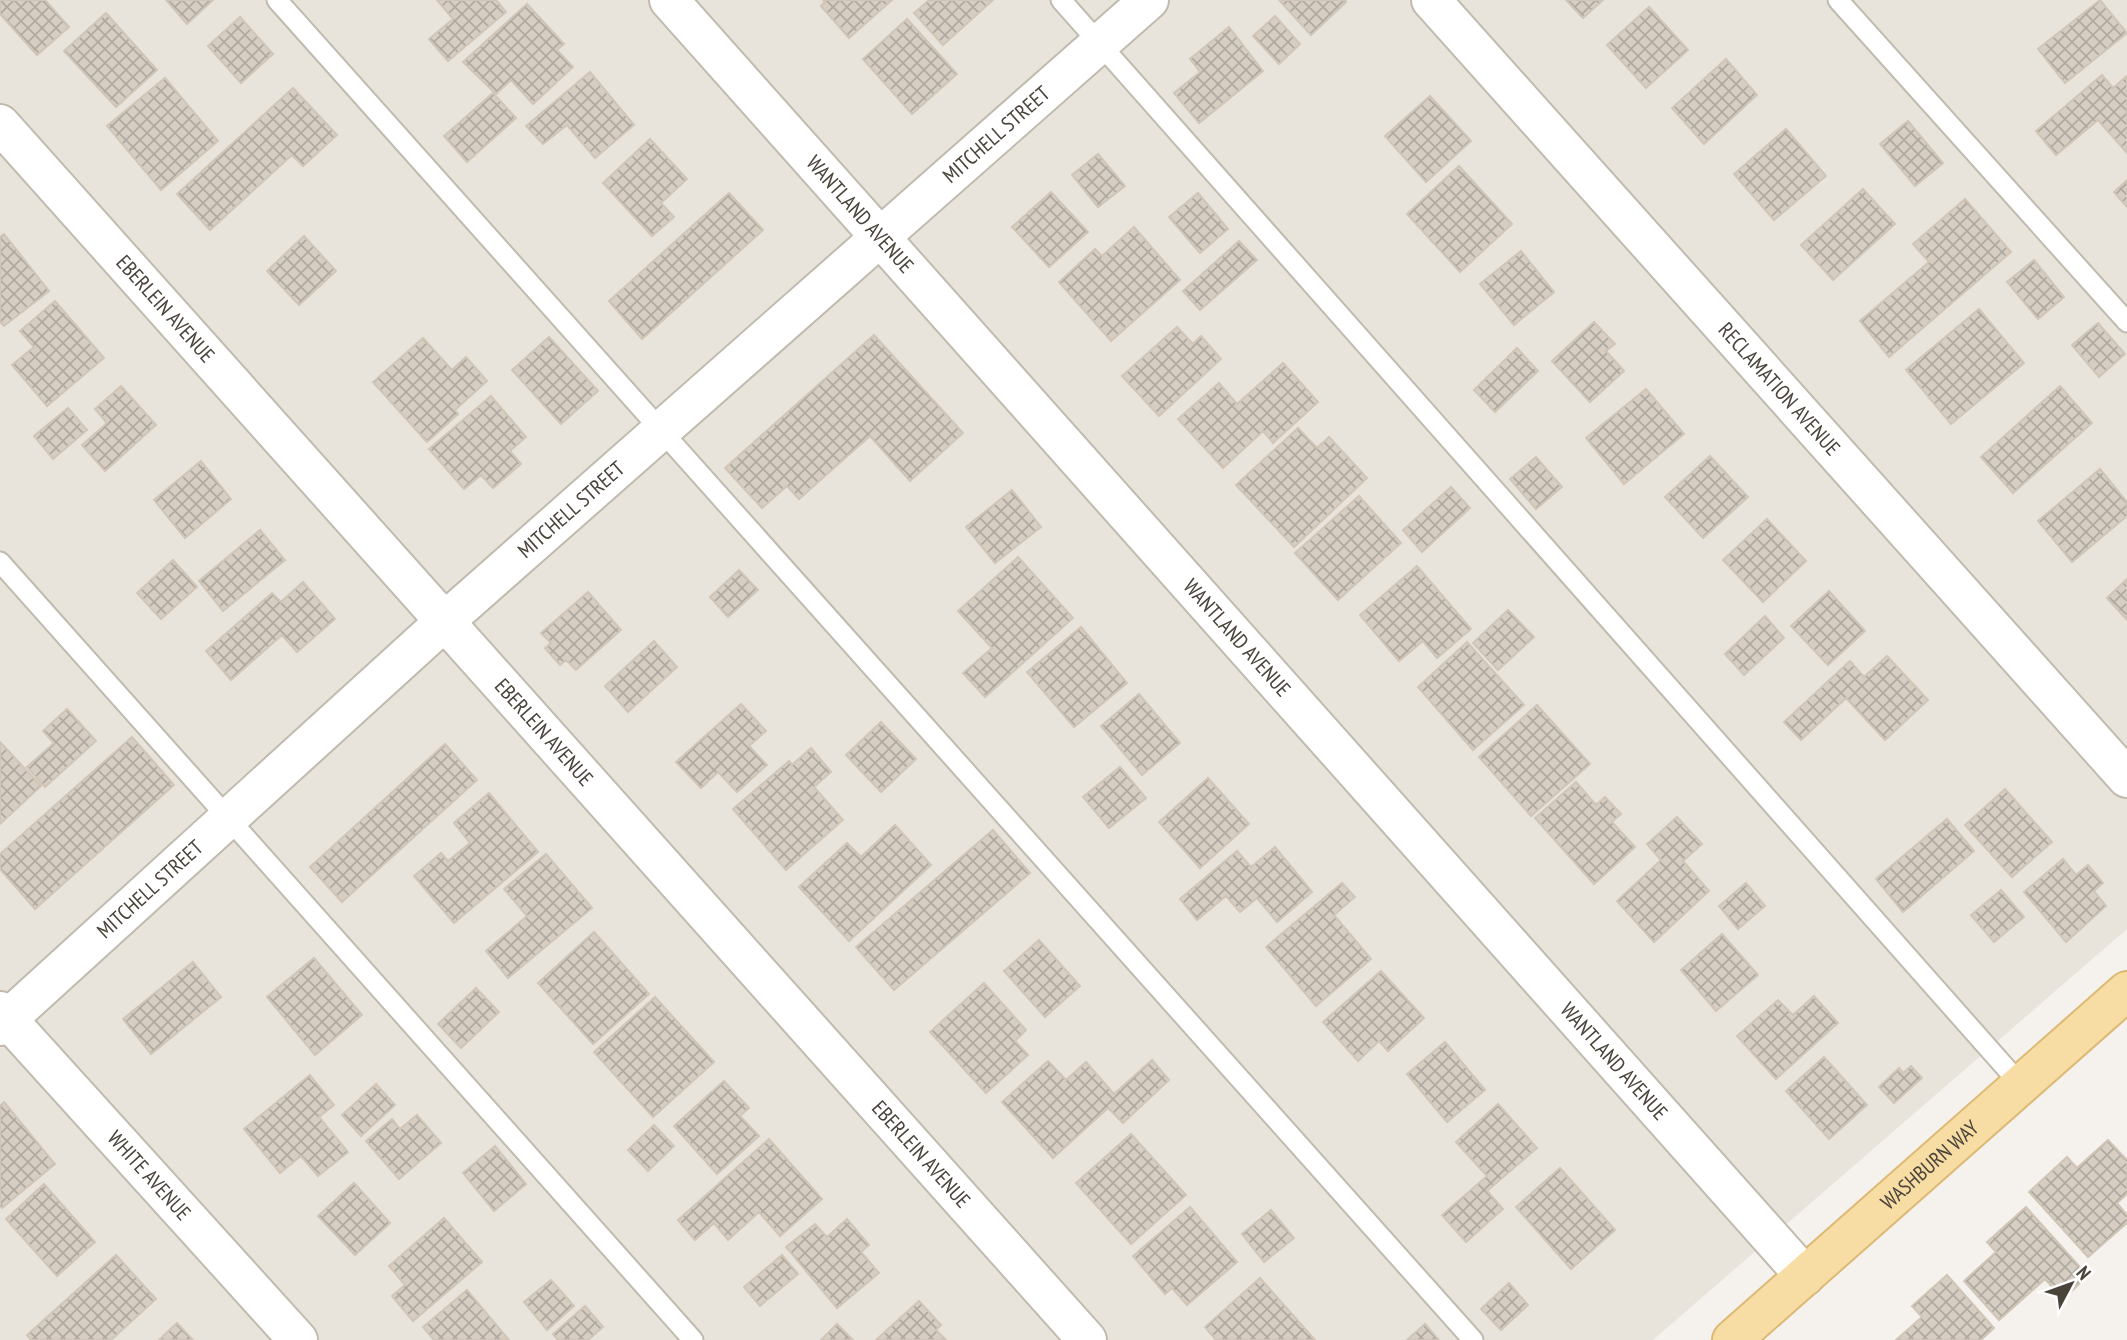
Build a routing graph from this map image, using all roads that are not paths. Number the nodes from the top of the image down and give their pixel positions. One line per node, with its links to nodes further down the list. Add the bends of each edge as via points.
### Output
1 (277, 0): 11 (lane)
2 (669, 0): 9 (street, WANTLAND AVENUE)
3 (1061, 0): 7 (lane)
4 (1149, 0): 7 (street, MITCHELL STREET)
5 (1431, 0): 14 (street, RECLAMATION AVENUE)
6 (1838, 0): 10 (lane)
7 (1100, 44): 9 (street, MITCHELL STREET); 18 (lane)
8 (0, 124): 13 (street, EBERLEIN AVENUE)
9 (881, 238): 11 (street, MITCHELL STREET); 19 (street, WANTLAND AVENUE)
10 (2127, 322)
11 (661, 431): 13 (street, MITCHELL STREET); 23 (lane)
12 (0, 562): 15 (lane)
13 (444, 622): 15 (street, MITCHELL STREET); 22 (street, EBERLEIN AVENUE)
14 (2127, 778)
15 (228, 819): 17 (street, MITCHELL STREET); 21 (lane)
16 (2127, 991): 18 (main road, WASHBURN WAY)
17 (2, 1019): 20 (street, WHITE AVENUE)
18 (2021, 1084): 19 (main road, WASHBURN WAY)
19 (1805, 1276): 24 (main road, WASHBURN WAY)
20 (298, 1340)
21 (693, 1340)
22 (1087, 1340)
23 (1473, 1340)
24 (1732, 1340)

